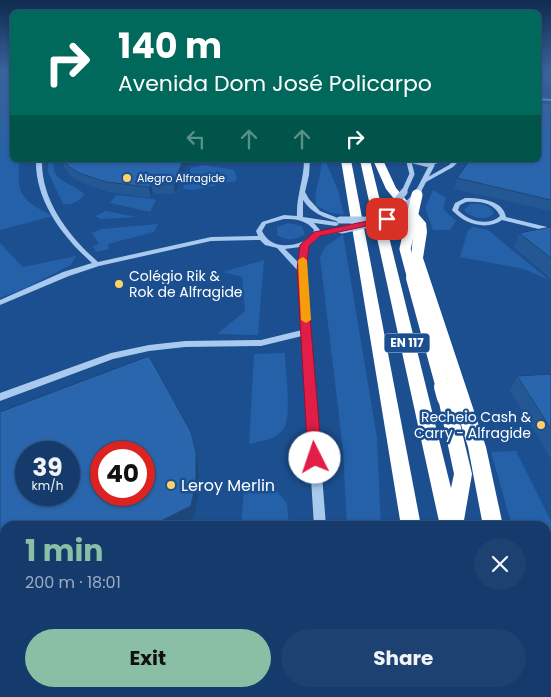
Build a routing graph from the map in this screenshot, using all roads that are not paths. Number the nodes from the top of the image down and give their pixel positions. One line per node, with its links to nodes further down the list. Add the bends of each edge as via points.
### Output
1 (39, 162): 24 (street, via 40,183 54,212 66,231)
2 (308, 162): 12 (street)
3 (346, 162): 30 (highway, EN 117)
4 (365, 162): 31 (highway, EN 117)
5 (379, 162): 33 (highway, via 391,189 420,223 417,258 477,447)
6 (406, 162): 16 (street, bridge, via 412,174 398,203)
7 (415, 162): 10 (street)
8 (438, 162): 10 (street)
9 (455, 162): 11 (street)
10 (432, 164): 11 (street, bridge)
11 (424, 181): 13 (street, bridge)
12 (303, 194): 15 (street, via 298,203); 18 (street, via 316,212)
13 (417, 195): 18 (street, bridge, via 387,219); 32 (highway, bridge, via 405,249 446,398 463,474)
14 (502, 216): 14 (street, via 497,206 478,200 460,202 455,207 462,217 475,222 491,223); 17 (street); 19 (street)
15 (302, 219): 18 (street); 20 (street, via 314,226); 21 (street, via 284,217 270,220 259,231)
16 (363, 220): 18 (street, bridge)
17 (551, 224)
18 (341, 225): 20 (street)
19 (551, 230)
20 (317, 234): 22 (street)
21 (262, 238): 23 (street); 24 (street, via 211,239)
22 (304, 245): 23 (street); 25 (street)
23 (278, 246): 25 (street)
24 (97, 264): 26 (street)
25 (302, 270): 27 (street)
26 (0, 303)
27 (307, 332): 28 (street, via 261,343 185,344 128,352); 29 (street)
28 (0, 397)
29 (320, 521)
30 (410, 521)
31 (450, 521)
32 (452, 521)
33 (492, 521)

